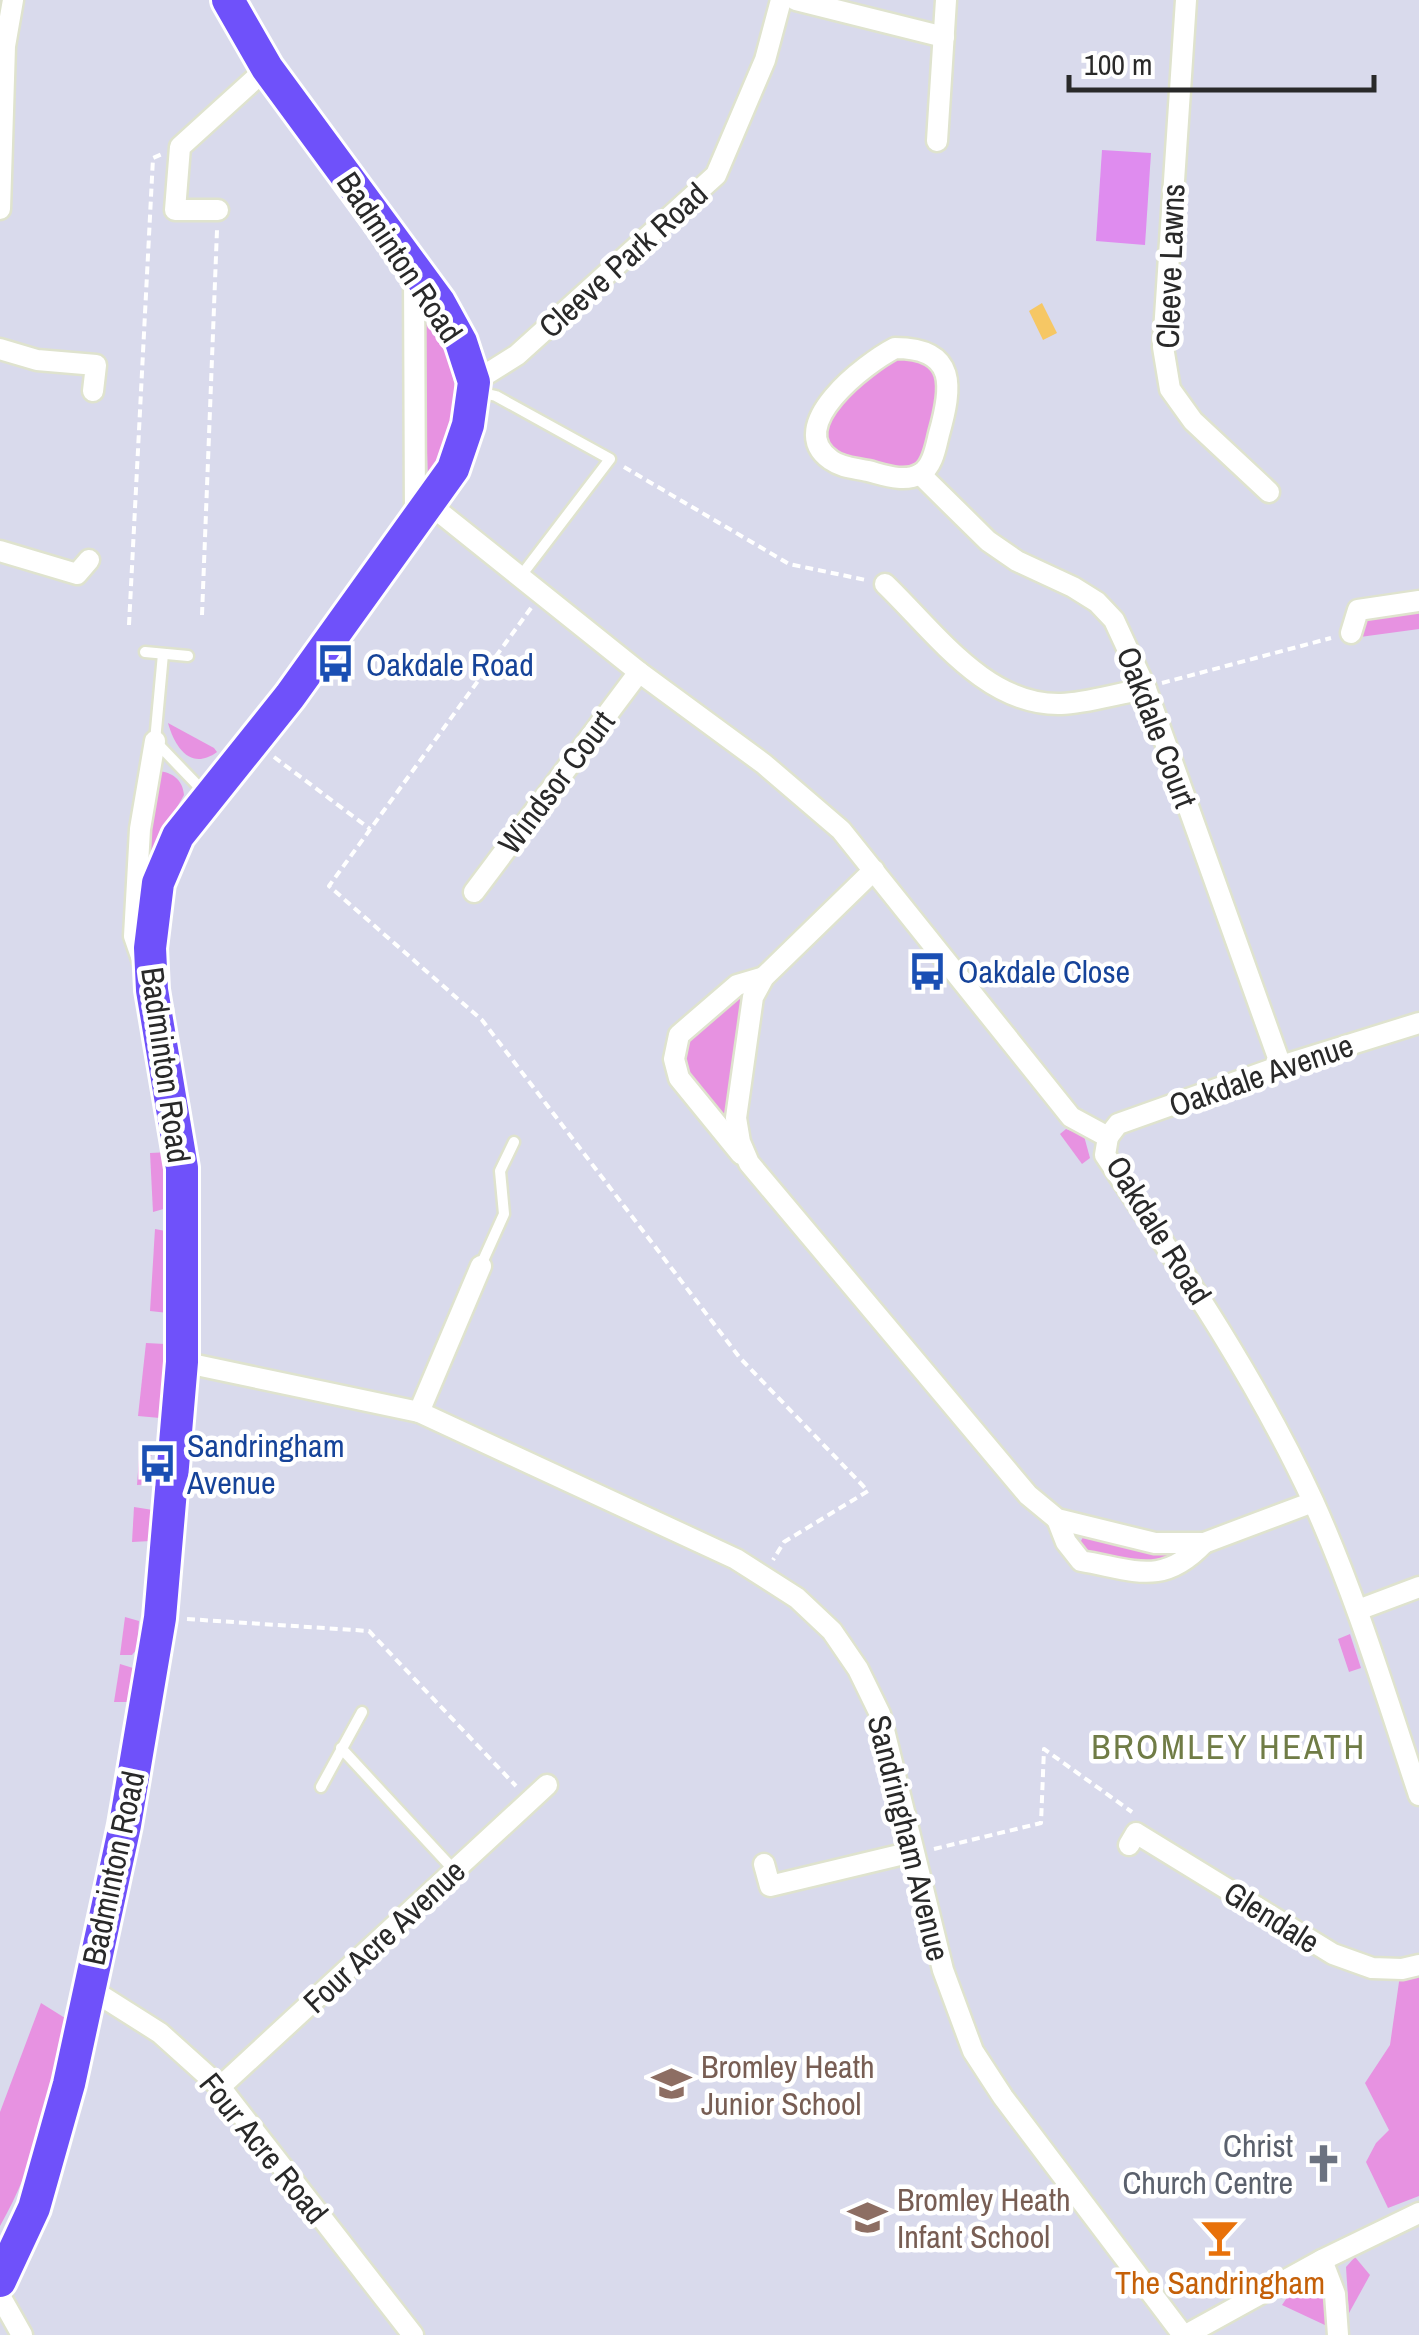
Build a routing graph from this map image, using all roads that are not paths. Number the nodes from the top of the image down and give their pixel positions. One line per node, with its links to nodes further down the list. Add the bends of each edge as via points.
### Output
1 (13, 0): 8 (street)
2 (228, 0): 9 (main road, Badminton Road)
3 (781, 0): 16 (street, Cleeve Park Road, via 765,60 716,175 517,355)
4 (796, 0): 7 (street)
5 (946, 0): 7 (street)
6 (1186, 0): 19 (street, Cleeve Lawns, via 1164,347 1170,389 1193,421)
7 (944, 37): 11 (street)
8 (2, 46): 10 (street)
9 (267, 68): 13 (street, via 180,147 175,210); 14 (main road, Badminton Road)
10 (1, 100): 12 (street)
11 (938, 141)
12 (0, 209)
13 (218, 210)
14 (414, 268): 16 (main road, Badminton Road, via 461,342); 20 (street)
15 (0, 349): 17 (street, via 96,365)
16 (473, 386): 20 (main road, Badminton Road, via 453,469); 23 (lane, via 610,459)
17 (92, 391)
18 (920, 474): 18 (street, via 902,479 841,466 818,442 822,409 895,348 930,356 949,381 933,456); 31 (street, Oakdale Court, via 988,541 1097,602 1120,632)
19 (1269, 492)
20 (421, 512): 23 (street, Oakdale Road); 33 (main road, Badminton Road, via 290,696)
21 (0, 551): 22 (street, via 77,574)
22 (90, 560)
23 (520, 577): 30 (street, Oakdale Road)
24 (885, 584): 31 (street, via 988,684 1019,699 1061,704)
25 (1419, 601): 26 (street, via 1358,610)
26 (1350, 633)
27 (145, 652): 28 (lane)
28 (162, 654): 29 (lane); 32 (lane)
29 (188, 656)
30 (639, 672): 34 (street, Oakdale Road, via 764,764 841,830); 35 (street, Windsor Court)
31 (1146, 688): 39 (street, Oakdale Court)
32 (156, 740): 33 (lane); 37 (street, via 140,829 134,936)
33 (208, 796): 37 (main road, Badminton Road, via 178,836 158,883)
34 (874, 870): 36 (street); 40 (street, Oakdale Road, via 1071,1117)
35 (474, 892)
36 (764, 977): 42 (street, via 753,997 736,1118); 42 (street, via 738,985 679,1034 674,1060 680,1078)
37 (152, 990): 44 (main road, Badminton Road, via 182,1168)
38 (1419, 1022): 39 (street, Oakdale Avenue)
39 (1282, 1066): 40 (street, Oakdale Avenue, via 1118,1124)
40 (1108, 1137): 46 (street, Oakdale Road, via 1106,1156 1197,1290)
41 (514, 1142): 43 (lane, via 500,1171 504,1214)
42 (749, 1163): 47 (street, via 1028,1495)
43 (481, 1266): 45 (street)
44 (182, 1362): 45 (street, Sandringham Avenue); 63 (main road, Badminton Road, via 160,1618 125,1825)
45 (419, 1412): 57 (street, Sandringham Avenue, via 736,1558 797,1598 832,1631 880,1714)
46 (1313, 1502): 48 (street); 50 (street, Oakdale Road)
47 (1056, 1519): 48 (street, via 1155,1543); 48 (street, via 1081,1561 1157,1573 1184,1563)
48 (1204, 1543)
49 (1419, 1587): 50 (street)
50 (1358, 1610): 55 (street, Oakdale Road)
51 (362, 1712): 52 (lane)
52 (341, 1748): 54 (lane); 59 (lane)
53 (546, 1785): 59 (street, Four Acre Avenue)
54 (320, 1787)
55 (1419, 1795)
56 (1135, 1832): 62 (street, Glendale, via 1333,1954 1372,1968)
57 (913, 1853): 60 (street); 71 (street, Sandringham Avenue, via 951,2000 972,2051)
58 (764, 1864): 60 (street)
59 (454, 1871): 64 (street, Four Acre Avenue)
60 (770, 1886): 61 (street)
61 (776, 1909)
62 (1419, 1965)
63 (88, 1988): 64 (street, Four Acre Road, via 160,2033); 67 (main road, Badminton Road, via 34,2208)
64 (220, 2088): 70 (street, Four Acre Road)
65 (1419, 2212): 66 (street)
66 (1322, 2260): 71 (street); 72 (street, via 1335,2294)
67 (0, 2281)
68 (0, 2296): 69 (street)
69 (22, 2335)
70 (413, 2335)
71 (1184, 2335)
72 (1338, 2335)

